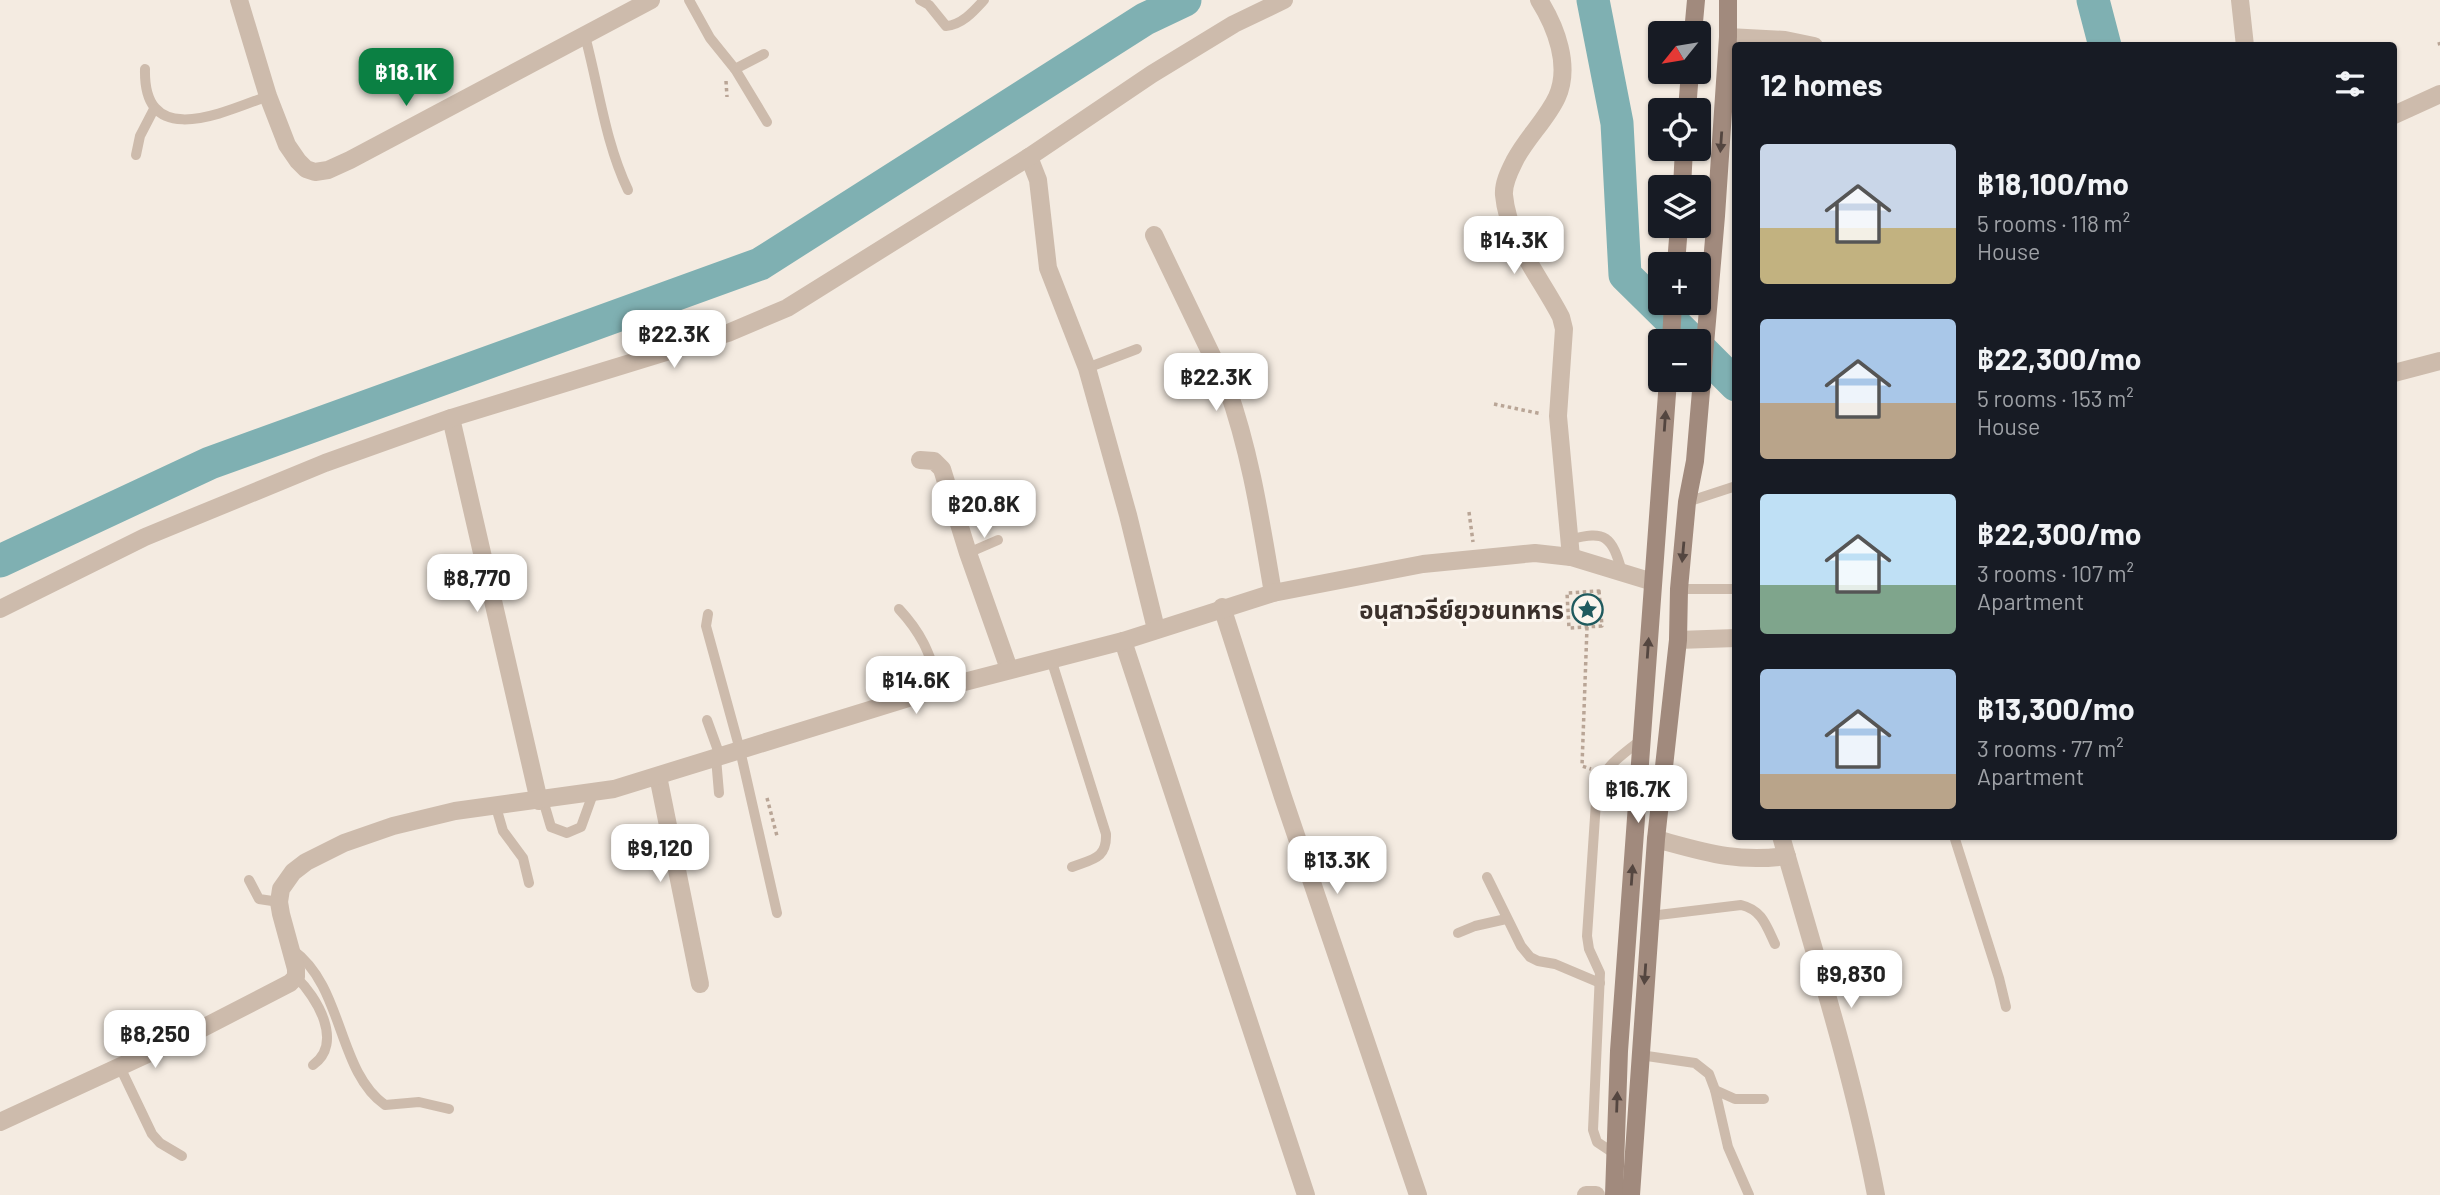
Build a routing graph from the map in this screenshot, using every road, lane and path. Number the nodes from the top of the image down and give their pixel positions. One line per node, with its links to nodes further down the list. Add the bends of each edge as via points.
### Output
1 (239, 0): 19 (street)
2 (651, 0): 12 (street)
3 (689, 0): 18 (lane, via 710,38)
4 (920, 0): 5 (lane, via 946,26 956,25)
5 (984, 0)
6 (1284, 0): 25 (street, via 1234,24 1152,74)
7 (1539, 0): 34 (street, via 1556,33 1563,78 1556,99 1522,147 1503,194 1521,247 1561,317 1564,353)
8 (1696, 0): 11 (main road)
9 (1728, 0): 13 (main road)
10 (2240, 0): 15 (street)
11 (1694, 21)
12 (585, 36): 19 (street, via 328,170 315,172 298,161); 26 (lane, via 606,128)
13 (1728, 37): 14 (street); 38 (main road, one-way to 38, via 1695,460)
14 (1795, 42)
15 (2245, 42)
16 (764, 54): 18 (lane)
17 (145, 69): 21 (lane, via 144,87)
18 (735, 69): 23 (lane)
19 (268, 96): 21 (lane, via 182,121)
20 (2439, 98): 22 (street)
21 (154, 108): 24 (lane)
22 (2397, 114)
23 (767, 122)
24 (136, 155)
25 (1029, 157): 30 (street, via 1039,190 1048,268); 35 (street, via 787,308 728,333)
26 (628, 190)
27 (1154, 235): 48 (street, via 1235,410)
28 (1137, 349): 30 (lane)
29 (2440, 362): 31 (street)
30 (1087, 368): 54 (street)
31 (2397, 372)
32 (1667, 392): 45 (main road, one-way to 32)
33 (1494, 404): 34 (path)
34 (1558, 416): 41 (street)
35 (452, 418): 50 (street, via 221,504); 69 (street)
36 (920, 460): 42 (street, via 934,461 942,469)
37 (1732, 486): 38 (lane)
38 (1687, 502): 46 (main road, one-way to 46)
39 (1469, 512): 43 (path)
40 (998, 540): 42 (lane)
41 (1570, 548): 43 (street); 44 (street); 44 (lane, via 1596,534 1605,537 1617,552)
42 (968, 553): 59 (street)
43 (1476, 558): 48 (street)
44 (1622, 572): 45 (street)
45 (1653, 582): 62 (main road, one-way to 45)
46 (1679, 589): 47 (lane); 55 (main road)
47 (1732, 589)
48 (1273, 593): 49 (street)
49 (1222, 607): 54 (street); 100 (street)
50 (0, 609)
51 (899, 609): 60 (lane, via 925,643)
52 (708, 614): 63 (lane, via 706,626)
53 (1587, 627): 53 (path, via 1602,626 1599,591 1567,593 1569,628); 65 (path)
54 (1156, 629): 56 (street)
55 (1678, 640): 57 (street); 71 (main road)
56 (1122, 641): 58 (street); 99 (street)
57 (1732, 641)
58 (1051, 659): 59 (street); 75 (lane, via 1106,834 1103,853)
59 (1009, 669): 60 (street)
60 (941, 688): 63 (street)
61 (707, 720): 64 (lane)
62 (1642, 740): 87 (lane, via 1609,768 1597,787 1587,936 1588,949 1600,968); 97 (main road, one-way to 62)
63 (740, 750): 64 (street); 80 (lane)
64 (718, 757): 66 (street); 68 (lane)
65 (1582, 766)
66 (658, 776): 67 (street); 88 (street)
67 (594, 791): 69 (street); 69 (lane, via 581,827 567,833 551,827)
68 (719, 793)
69 (541, 800): 70 (street)
70 (496, 807): 78 (lane, via 503,831 523,858); 79 (street, via 426,817 344,843 293,873 281,889)
71 (1656, 839): 74 (street, via 1728,858); 81 (main road)
72 (1782, 840): 74 (street)
73 (1955, 840): 89 (lane)
74 (1787, 856): 106 (street, via 1840,1043)
75 (1072, 867)
76 (1487, 877): 82 (lane)
77 (249, 880): 79 (lane, via 259,899)
78 (529, 883)
79 (279, 902): 85 (street)
80 (777, 913)
81 (1650, 916): 84 (lane, via 1741,905 1753,908); 90 (main road, one-way to 90)
82 (1506, 919): 83 (lane); 87 (lane, via 1530,957)
83 (1458, 933)
84 (1774, 944)
85 (293, 950): 86 (street); 95 (lane, via 318,978 356,1067 378,1100 385,1105 419,1102)
86 (296, 977): 91 (street, via 276,992); 92 (lane, via 311,996 329,1043)
87 (1600, 983): 97 (lane, via 1593,1130 1597,1142)
88 (700, 984)
89 (2006, 1007)
90 (1640, 1055): 93 (lane, via 1695,1063 1709,1074); 104 (main road)
91 (119, 1065): 96 (street); 98 (lane, via 152,1134)
92 (313, 1065)
93 (1715, 1090): 94 (lane, via 1735,1099); 105 (lane, via 1728,1147)
94 (1764, 1100)
95 (449, 1109)
96 (0, 1122)
97 (1615, 1154): 103 (main road)
98 (182, 1156)
99 (1306, 1195)
100 (1418, 1195)
101 (1586, 1195): 102 (street)
102 (1596, 1195)
103 (1614, 1195)
104 (1631, 1195)
105 (1749, 1195)
106 (1876, 1195)

